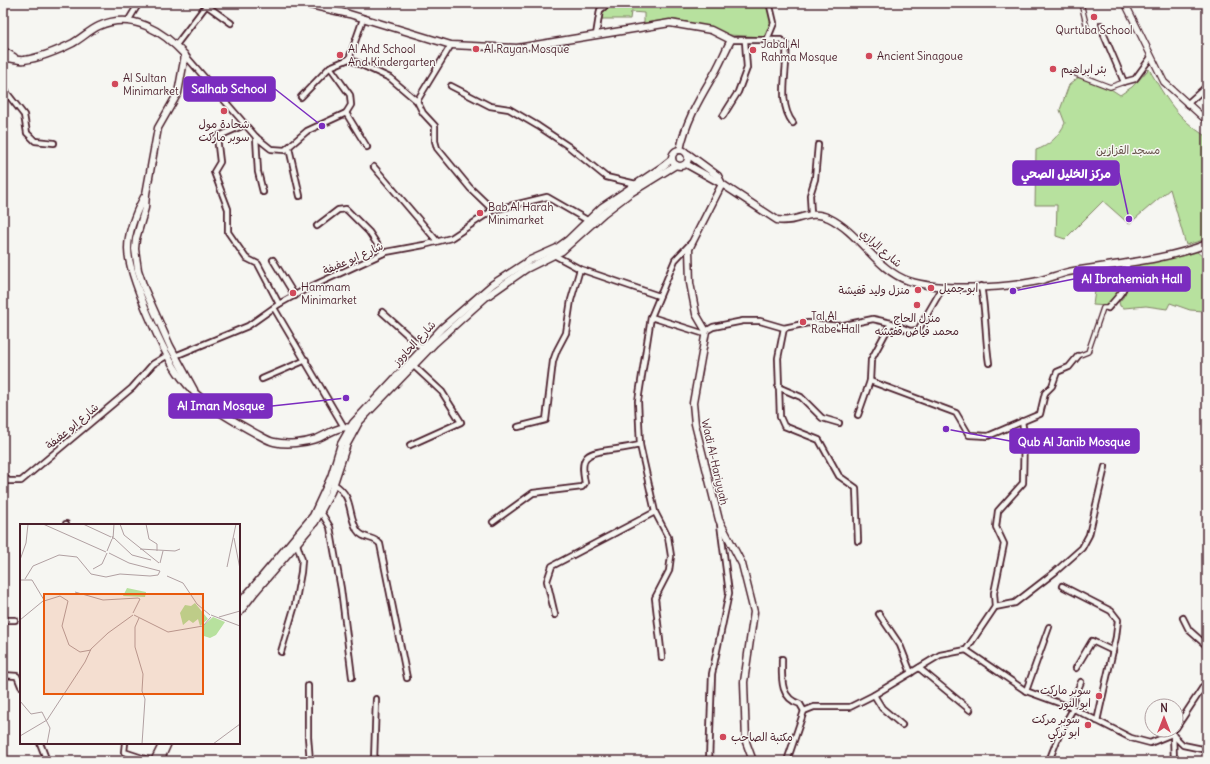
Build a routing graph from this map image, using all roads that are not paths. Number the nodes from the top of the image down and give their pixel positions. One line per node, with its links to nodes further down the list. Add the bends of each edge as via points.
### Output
1 (139, 3): 9 (street)
2 (302, 3): 8 (main road)
3 (609, 3): 13 (street, via 600,10)
4 (772, 3): 16 (street, via 770,6 774,23)
5 (1080, 3): 12 (street)
6 (1125, 3): 22 (street)
7 (207, 4): 10 (street); 19 (street)
8 (363, 19): 18 (main road); 23 (street)
9 (128, 21): 19 (main road, via 151,27); 20 (main road, via 101,25 74,42 23,60)
10 (231, 23)
11 (1101, 24): 14 (street)
12 (1087, 28)
13 (596, 35): 15 (main road, via 670,23 712,30); 18 (main road, via 517,48)
14 (1104, 35): 26 (street)
15 (731, 40): 17 (street); 43 (main road, via 697,103)
16 (767, 40): 17 (street); 36 (street, via 781,40 786,44 784,105)
17 (745, 41): 34 (street, via 747,68 738,92)
18 (451, 44): 31 (street)
19 (176, 45): 21 (main road)
20 (3, 53)
21 (185, 55): 37 (street); 52 (main road, via 178,93 158,128)
22 (1151, 57): 26 (street, via 1135,79); 32 (street, via 1164,82)
23 (348, 59): 24 (street); 31 (street, via 390,78)
24 (330, 67): 30 (street); 33 (street, via 350,95 351,105)
25 (1076, 74): 26 (street, via 1110,87)
26 (1124, 82)
27 (451, 86): 49 (street, via 490,106 509,109 538,126 606,177)
28 (1207, 86): 32 (street)
29 (3, 88): 39 (street, via 24,115 27,133 36,141)
30 (301, 97)
31 (417, 101): 54 (street, via 423,113 434,125 437,148)
32 (1187, 104): 35 (street)
33 (346, 113): 41 (street); 42 (street, via 307,131)
34 (724, 116)
35 (1207, 121)
36 (793, 122)
37 (244, 125): 38 (street); 71 (street, via 217,137 220,162 214,172 228,209 228,232 246,258 258,264)
38 (256, 137): 42 (street, via 271,149); 51 (street, via 258,172)
39 (54, 143)
40 (818, 145): 55 (street, via 815,179 810,194)
41 (367, 147)
42 (289, 148): 53 (street)
43 (680, 150): 44 (main road); 45 (main road, via 675,152)
44 (687, 154): 46 (main road); 50 (main road, via 718,176)
45 (672, 159): 47 (main road); 49 (main road, شارع الحاووز)
46 (686, 164): 47 (main road); 50 (main road)
47 (676, 165): 63 (main road, via 629,194 570,245)
48 (374, 167): 58 (street)
49 (636, 184): 56 (main road, شارع الحاووز)
50 (722, 184): 55 (main road, via 777,220 793,221); 59 (main road)
51 (263, 192)
52 (146, 194): 80 (main road, via 138,207 131,232 129,258 144,302); 81 (main road, via 145,208 136,239 138,270)
53 (300, 196)
54 (492, 210): 56 (street, شارع ابو عفيفة, via 547,198); 58 (street, شارع ابو عفيفة, via 451,238)
55 (811, 214): 68 (main road, شارع الرازي, via 819,214 840,224 897,276 921,285)
56 (587, 220): 79 (main road, شارع الحاووز, via 557,248 530,260 493,284 442,328)
57 (317, 226): 62 (street, via 337,211 346,209 369,232)
58 (437, 241): 62 (street, شارع ابو عفيفة)
59 (692, 242): 70 (street, via 675,260); 78 (main road, via 689,257 690,283 696,314)
60 (1207, 244): 61 (street); 65 (main road, شارع الرازي)
61 (1207, 252)
62 (383, 253): 69 (street, شارع ابو عفيفة)
63 (554, 255): 66 (street); 85 (main road, via 526,269 486,297)
64 (273, 260): 69 (street)
65 (1127, 264): 67 (main road, شارع الرازي, via 1066,273 1034,282); 73 (street, via 1123,293)
66 (580, 269): 70 (street); 93 (street, via 571,300 566,334 553,361 546,420)
67 (981, 286): 68 (main road, شارع الرازي); 84 (street)
68 (943, 287): 76 (street, via 918,330 910,331)
69 (295, 296): 71 (street, شارع ابو عفيفة)
70 (659, 296): 75 (street)
71 (280, 304): 72 (street, شارع ابو عفيفة)
72 (274, 308): 81 (street, شارع ابو عفيفة, via 248,326); 83 (street)
73 (1108, 308): 82 (street, via 1104,308 1088,352)
74 (382, 312): 79 (street)
75 (651, 317): 78 (street); 96 (street, via 638,401)
76 (891, 322): 77 (street, via 873,319 839,326 808,323); 87 (street, via 872,357)
77 (784, 328): 78 (street, via 760,321 743,321 713,327); 88 (street, via 778,358)
78 (705, 333): 102 (main road, Wadi Al-Hariyyah, via 693,403 695,424)
79 (423, 349): 94 (main road, شارع الحاووز, via 364,409)
80 (168, 355): 89 (main road, via 181,377); 98 (street, شارع ابو عفيفة, via 153,364 132,388 21,481 8,481)
81 (175, 356): 89 (main road)
82 (1078, 356): 91 (street, via 1069,368 1057,372 1052,386 1046,393 1040,414)
83 (306, 360): 86 (street); 94 (street)
84 (989, 363)
85 (414, 366): 94 (main road); 95 (street, via 442,392 461,422)
86 (262, 379)
87 (870, 381): 90 (street); 91 (street, via 956,413 969,435 988,436)
88 (778, 387): 92 (street, via 801,397 822,418); 104 (street, via 780,417 784,426 819,440 839,476 856,488)
89 (194, 390): 94 (main road, via 226,416 273,442 295,443)
90 (858, 414)
91 (1022, 420): 108 (street, via 1023,483 998,511 996,527 1004,544 994,593)
92 (840, 423)
93 (518, 427)
94 (349, 428): 99 (main road, via 347,444); 107 (main road, شارع الحاووز, via 313,516)
95 (410, 444)
96 (640, 445): 101 (street); 103 (street, via 593,451 585,458 582,469 585,483 582,487 533,493)
97 (1105, 467): 108 (street, via 1089,535 1082,548 1015,603)
98 (3, 474)
99 (334, 484): 100 (main road); 127 (street, via 345,494 357,530 362,536 378,540 380,544)
100 (321, 512): 105 (main road); 126 (street, via 330,527)
101 (655, 512): 111 (street, via 552,566 547,581); 120 (street, via 668,537 671,556 669,571 655,598)
102 (719, 520): 154 (street, via 729,593 712,674); 155 (main road, Wadi Al-Hariyyah, via 742,564 754,612 744,682 746,742)
103 (493, 522)
104 (858, 541)
105 (297, 544): 109 (main road); 119 (street, via 302,560 301,572 295,605)
106 (1062, 586): 118 (street, via 1114,614 1118,623)
107 (240, 603)
108 (995, 607): 117 (street)
109 (240, 612)
110 (879, 614): 124 (street, via 900,645)
111 (555, 615)
112 (1183, 618): 116 (street, via 1189,630)
113 (3, 620): 114 (street)
114 (15, 620)
115 (1049, 627): 132 (street)
116 (1207, 646)
117 (966, 650): 122 (street, via 940,655); 132 (street)
118 (1113, 651): 123 (street, via 1092,641); 139 (street)
119 (281, 652)
120 (662, 658)
121 (782, 659): 137 (street, via 782,685 785,693 793,703 800,704)
122 (919, 668): 124 (street); 136 (street)
123 (1076, 668)
124 (911, 673): 133 (street)
125 (3, 674): 130 (street, via 17,676)
126 (352, 677)
127 (407, 678)
128 (1081, 682): 135 (street)
129 (1207, 682): 138 (street)
130 (20, 684)
131 (308, 686): 152 (street)
132 (1026, 691): 135 (street)
133 (874, 695): 137 (street, via 850,707 814,707); 140 (street, via 882,708)
134 (376, 699): 153 (street)
135 (1072, 708): 139 (street); 157 (street)
136 (970, 710)
137 (804, 711): 156 (street)
138 (1184, 716)
139 (1097, 721): 141 (street, via 1131,738 1150,743)
140 (902, 725)
141 (1160, 738)
142 (1174, 738): 158 (street)
143 (1178, 738): 148 (street, via 1183,745)
144 (40, 744): 149 (street)
145 (125, 744): 150 (street, via 124,752)
146 (162, 744): 150 (main road)
147 (168, 744): 151 (main road)
148 (1207, 750)
149 (47, 761)
150 (152, 761)
151 (160, 761)
152 (310, 761)
153 (374, 761)
154 (709, 761)
155 (753, 761)
156 (787, 761)
157 (1049, 761)
158 (1174, 761)

